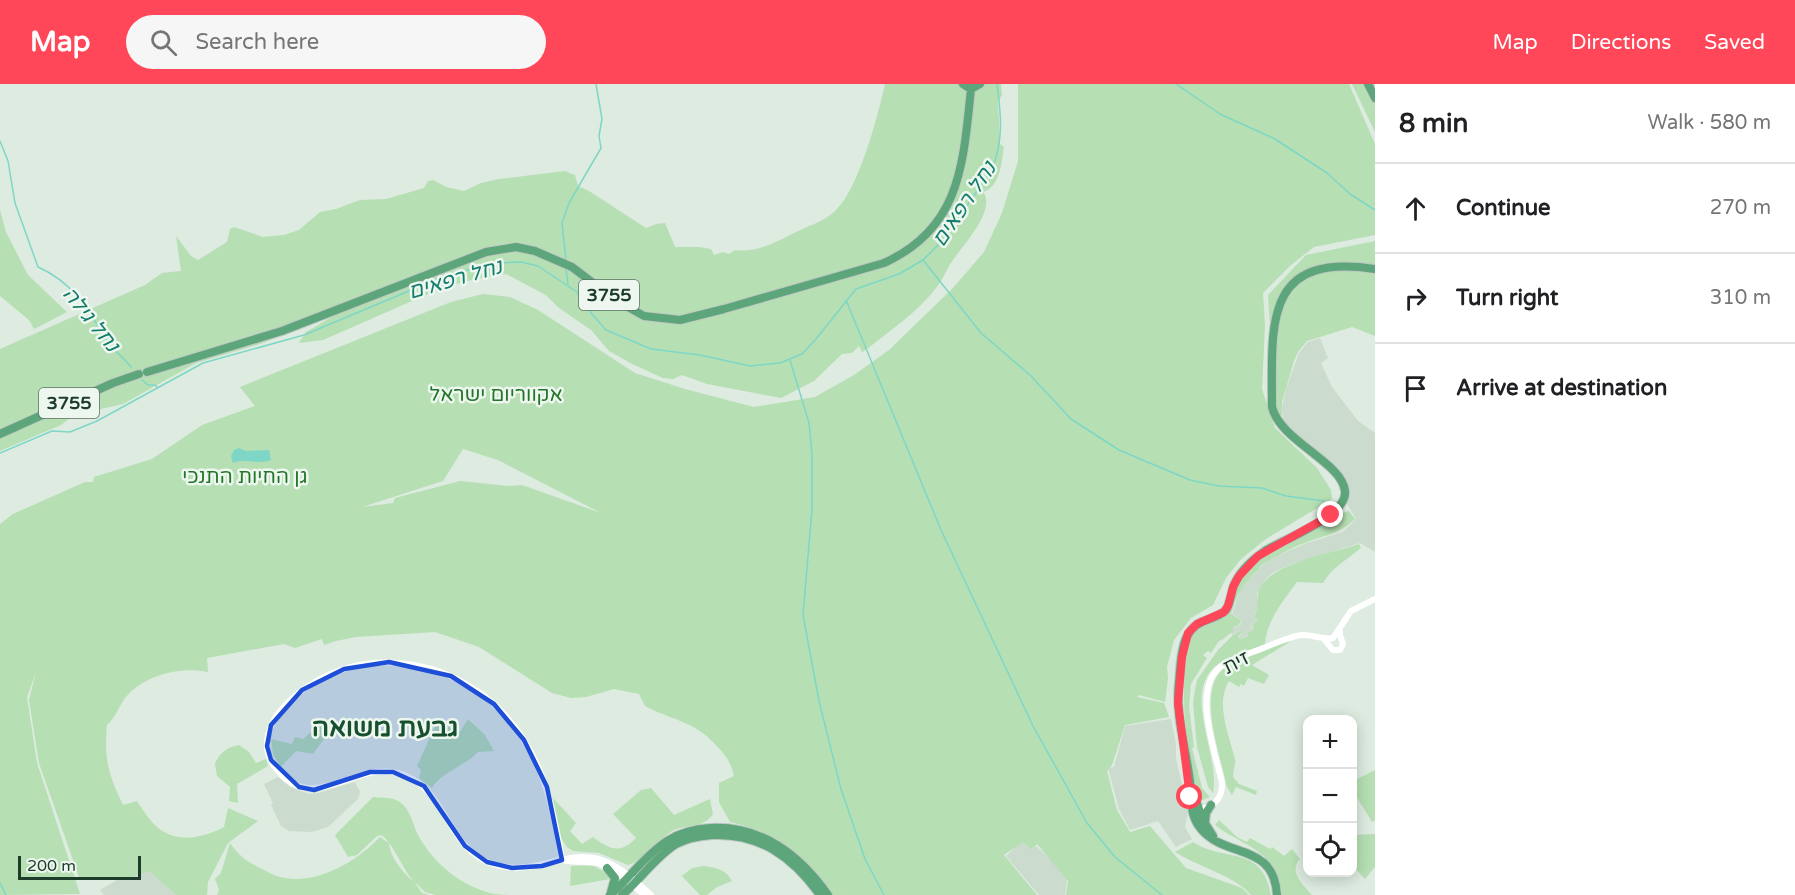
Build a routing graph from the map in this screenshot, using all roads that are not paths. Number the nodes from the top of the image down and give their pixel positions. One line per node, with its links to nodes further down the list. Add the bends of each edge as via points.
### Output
1 (963, 84): 4 (main road)
2 (980, 84): 4 (main road)
3 (1368, 84): 5 (main road)
4 (971, 89): 7 (main road, 3755, via 961,165 947,206 920,242 884,263 680,320 644,315 614,299 572,267 535,250 486,252 282,331 113,383)
5 (1375, 98)
6 (1375, 269): 14 (main road, via 1328,266 1310,271 1291,284 1278,304 1273,328 1273,413 1282,428 1336,476 1345,496 1331,515 1258,556 1239,576 1224,612 1197,624 1188,633 1178,703)
7 (0, 434)
8 (1375, 599): 10 (street, via 1356,608 1343,621)
9 (1320, 637): 10 (street, זית); 11 (street); 12 (street, זית, via 1290,638 1233,660 1216,671 1207,691 1206,706)
10 (1335, 638): 11 (street); 11 (street, via 1343,644 1340,650)
11 (1329, 646)
12 (1219, 772): 13 (street, זית, via 1222,792); 14 (street, זית, via 1216,796)
13 (1211, 805): 14 (street); 15 (main road)
14 (1196, 809): 15 (main road); 16 (main road, via 1201,829)
15 (1205, 825): 16 (main road)
16 (1219, 842): 27 (main road, via 1266,864)
17 (560, 847): 18 (street); 19 (street); 19 (street, via 547,787 524,740 494,704 451,676 400,663 379,662 344,669 302,690 287,702 271,725 267,744 271,760 282,776 299,787 314,790 370,772 393,772 428,790 460,840 481,859 520,868)
18 (573, 857): 19 (street); 21 (street, via 600,859)
19 (562, 860): 20 (street)
20 (608, 868): 21 (street); 22 (main road, via 615,878)
21 (636, 886): 22 (main road); 23 (main road); 24 (street); 25 (main road, via 664,853 681,842 695,837 732,835 772,849 799,870); 26 (main road, via 655,850 676,836 700,828 733,829 776,843 804,865)
22 (610, 895)
23 (622, 895)
24 (651, 895)
25 (820, 895)
26 (828, 895)
27 (1277, 895)

